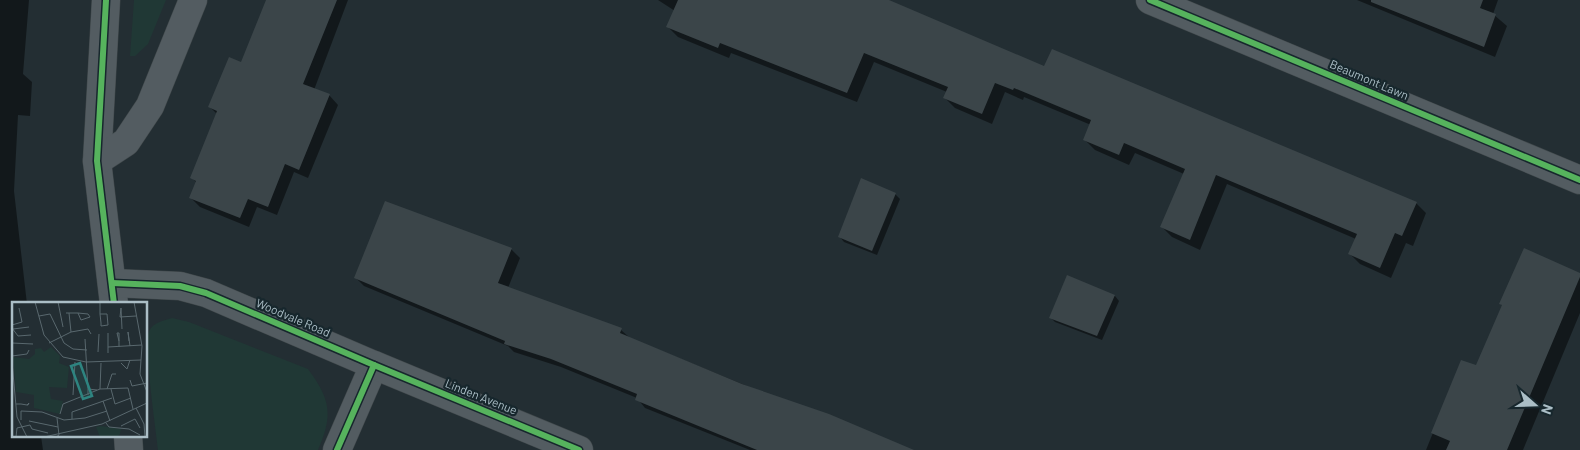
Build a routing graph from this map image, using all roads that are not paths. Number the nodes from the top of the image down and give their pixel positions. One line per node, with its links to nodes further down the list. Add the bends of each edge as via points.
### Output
1 (106, 0): 4 (street, Woodvale Road)
2 (193, 0): 4 (street, via 150,106 126,142)
3 (1150, 0): 5 (street, Beaumont Lawn)
4 (97, 160): 6 (street, Woodvale Road)
5 (1580, 180)
6 (113, 293): 7 (street, Woodvale Road, via 180,286 206,293)
7 (374, 365): 8 (street); 9 (street, Linden Avenue)
8 (337, 450)
9 (579, 450)

